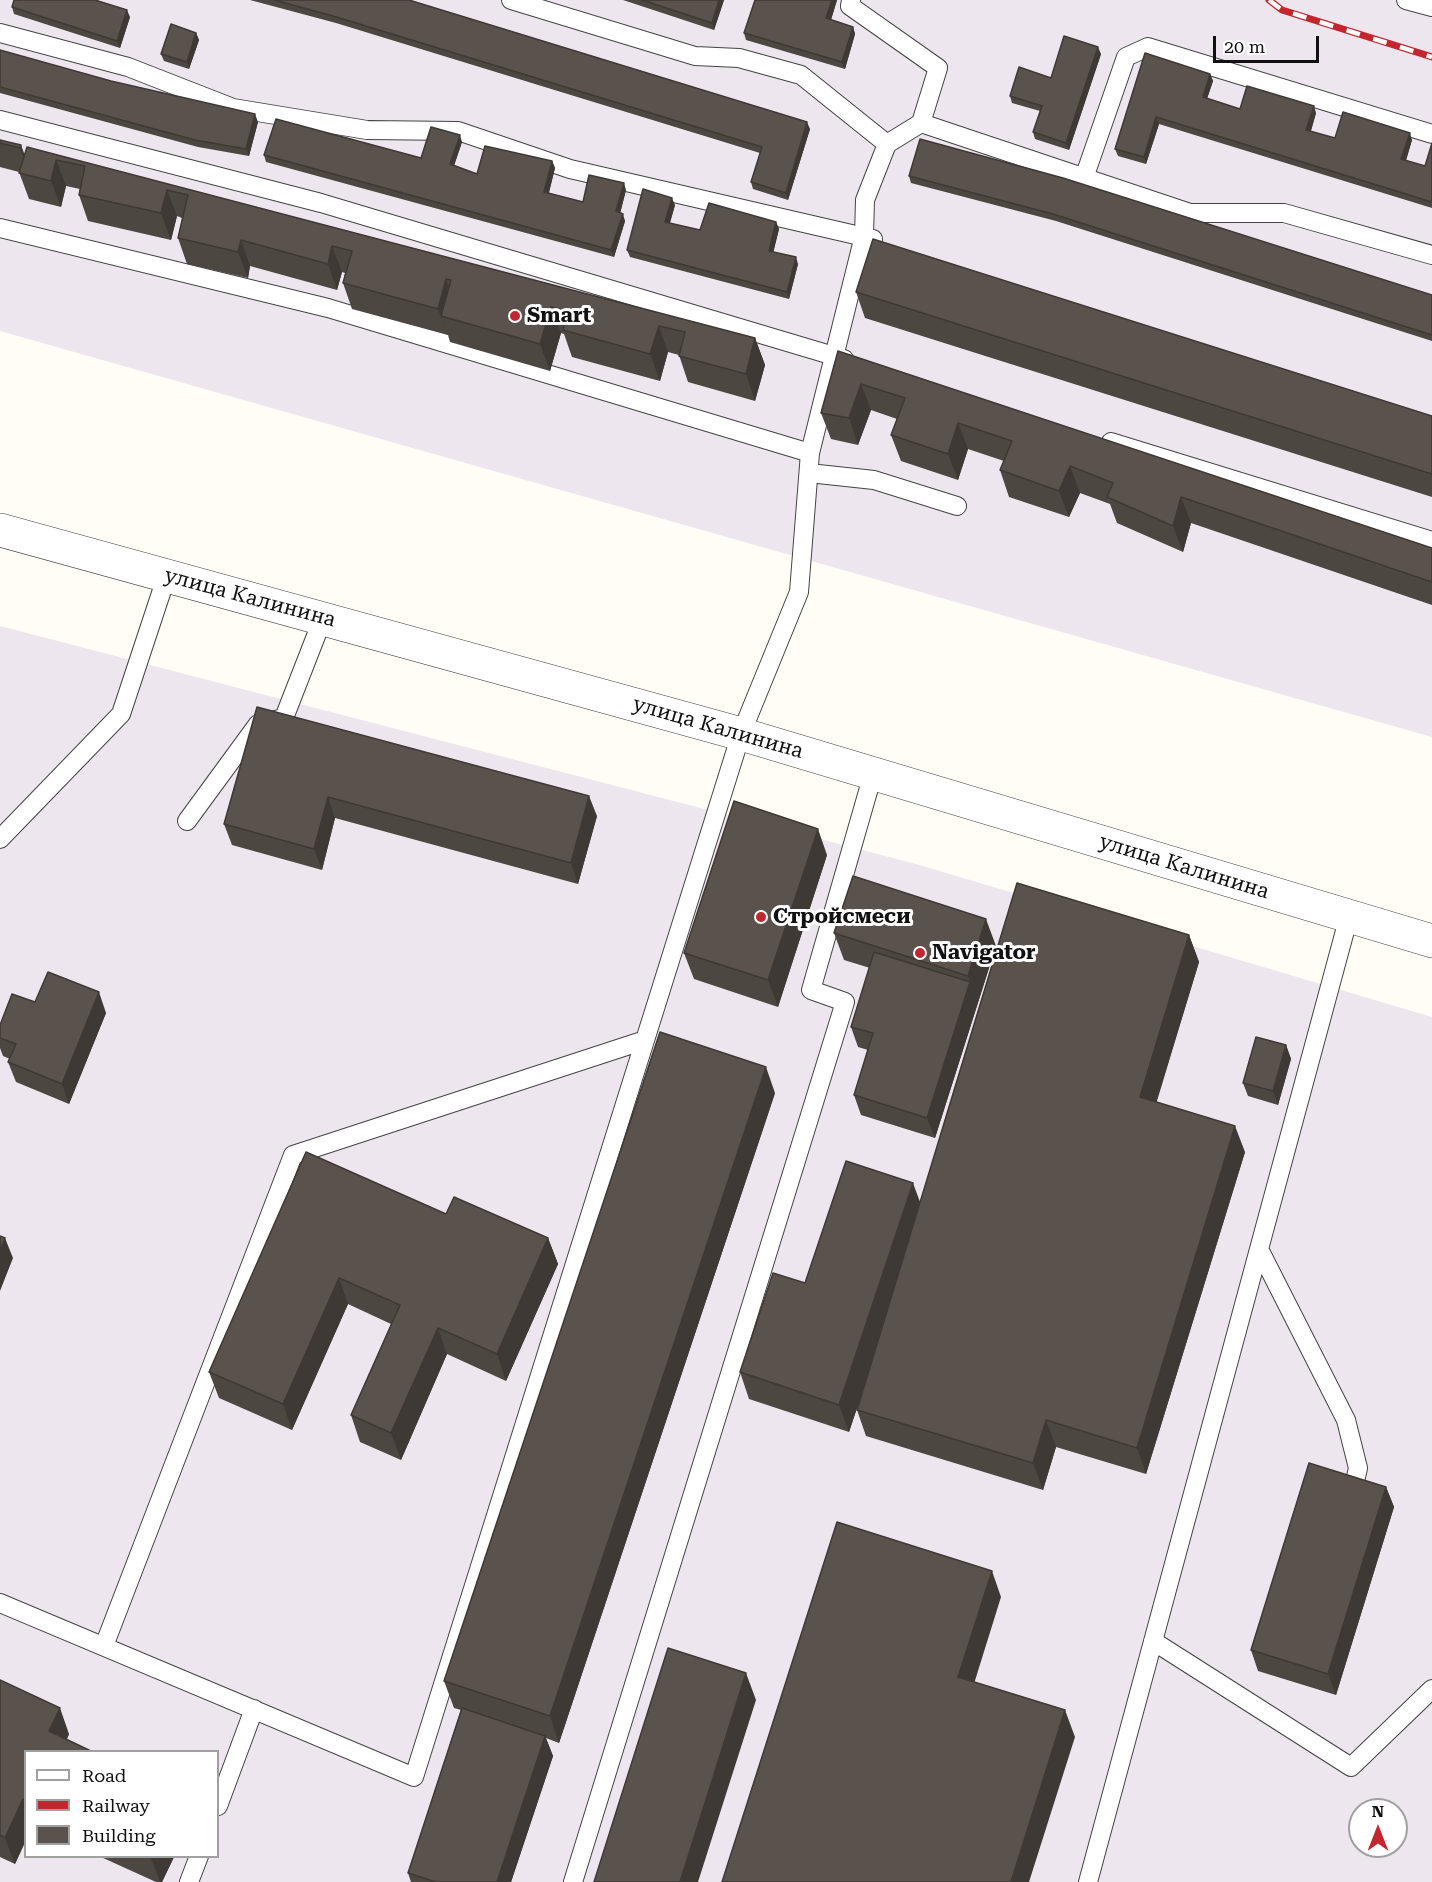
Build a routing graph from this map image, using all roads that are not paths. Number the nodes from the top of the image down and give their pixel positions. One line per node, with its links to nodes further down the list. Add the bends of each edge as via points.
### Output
1 (511, 0): 9 (lane, via 695,56 739,58 801,75)
2 (851, 0): 7 (lane, via 850,6 938,68)
3 (1406, 0): 4 (lane)
4 (1432, 8)
5 (0, 33): 12 (lane, via 128,67 233,108 367,130 458,131 570,169)
6 (0, 120): 15 (lane, via 321,203)
7 (921, 123): 9 (lane); 10 (lane)
8 (1432, 134): 10 (lane, via 1148,47 1126,57)
9 (887, 144): 12 (lane, via 865,200)
10 (1084, 178): 14 (lane, via 1190,213 1284,213)
11 (0, 228): 18 (lane, via 328,308)
12 (864, 236): 13 (lane); 15 (lane)
13 (886, 244)
14 (1432, 255)
15 (834, 356): 16 (lane); 18 (lane)
16 (856, 363)
17 (1093, 436): 22 (lane)
18 (810, 453): 19 (lane)
19 (809, 473): 20 (lane, via 874,480); 25 (lane, via 799,592)
20 (957, 506)
21 (0, 530): 23 (street, улица Калинина)
22 (1432, 541)
23 (167, 575): 24 (street, улица Калинина); 28 (lane, via 121,714)
24 (323, 618): 25 (street, улица Калинина); 27 (lane, via 284,718 258,724)
25 (741, 734): 26 (street, улица Калинина); 31 (lane)
26 (873, 774): 29 (street, улица Калинина); 42 (lane, via 811,990 845,1002)
27 (186, 821)
28 (0, 839)
29 (1349, 916): 30 (street, улица Калинина); 32 (lane)
30 (1432, 941)
31 (645, 1040): 36 (lane, via 293,1155); 38 (lane, via 414,1777)
32 (1259, 1249): 33 (lane, via 1346,1420 1358,1468); 35 (lane)
33 (1352, 1495)
34 (0, 1603): 36 (lane)
35 (1153, 1641): 37 (lane, via 1351,1767); 43 (lane)
36 (104, 1646): 38 (lane)
37 (1432, 1689)
38 (254, 1709): 39 (lane)
39 (219, 1803)
40 (199, 1858): 41 (lane)
41 (189, 1882)
42 (573, 1882)
43 (1088, 1882)

